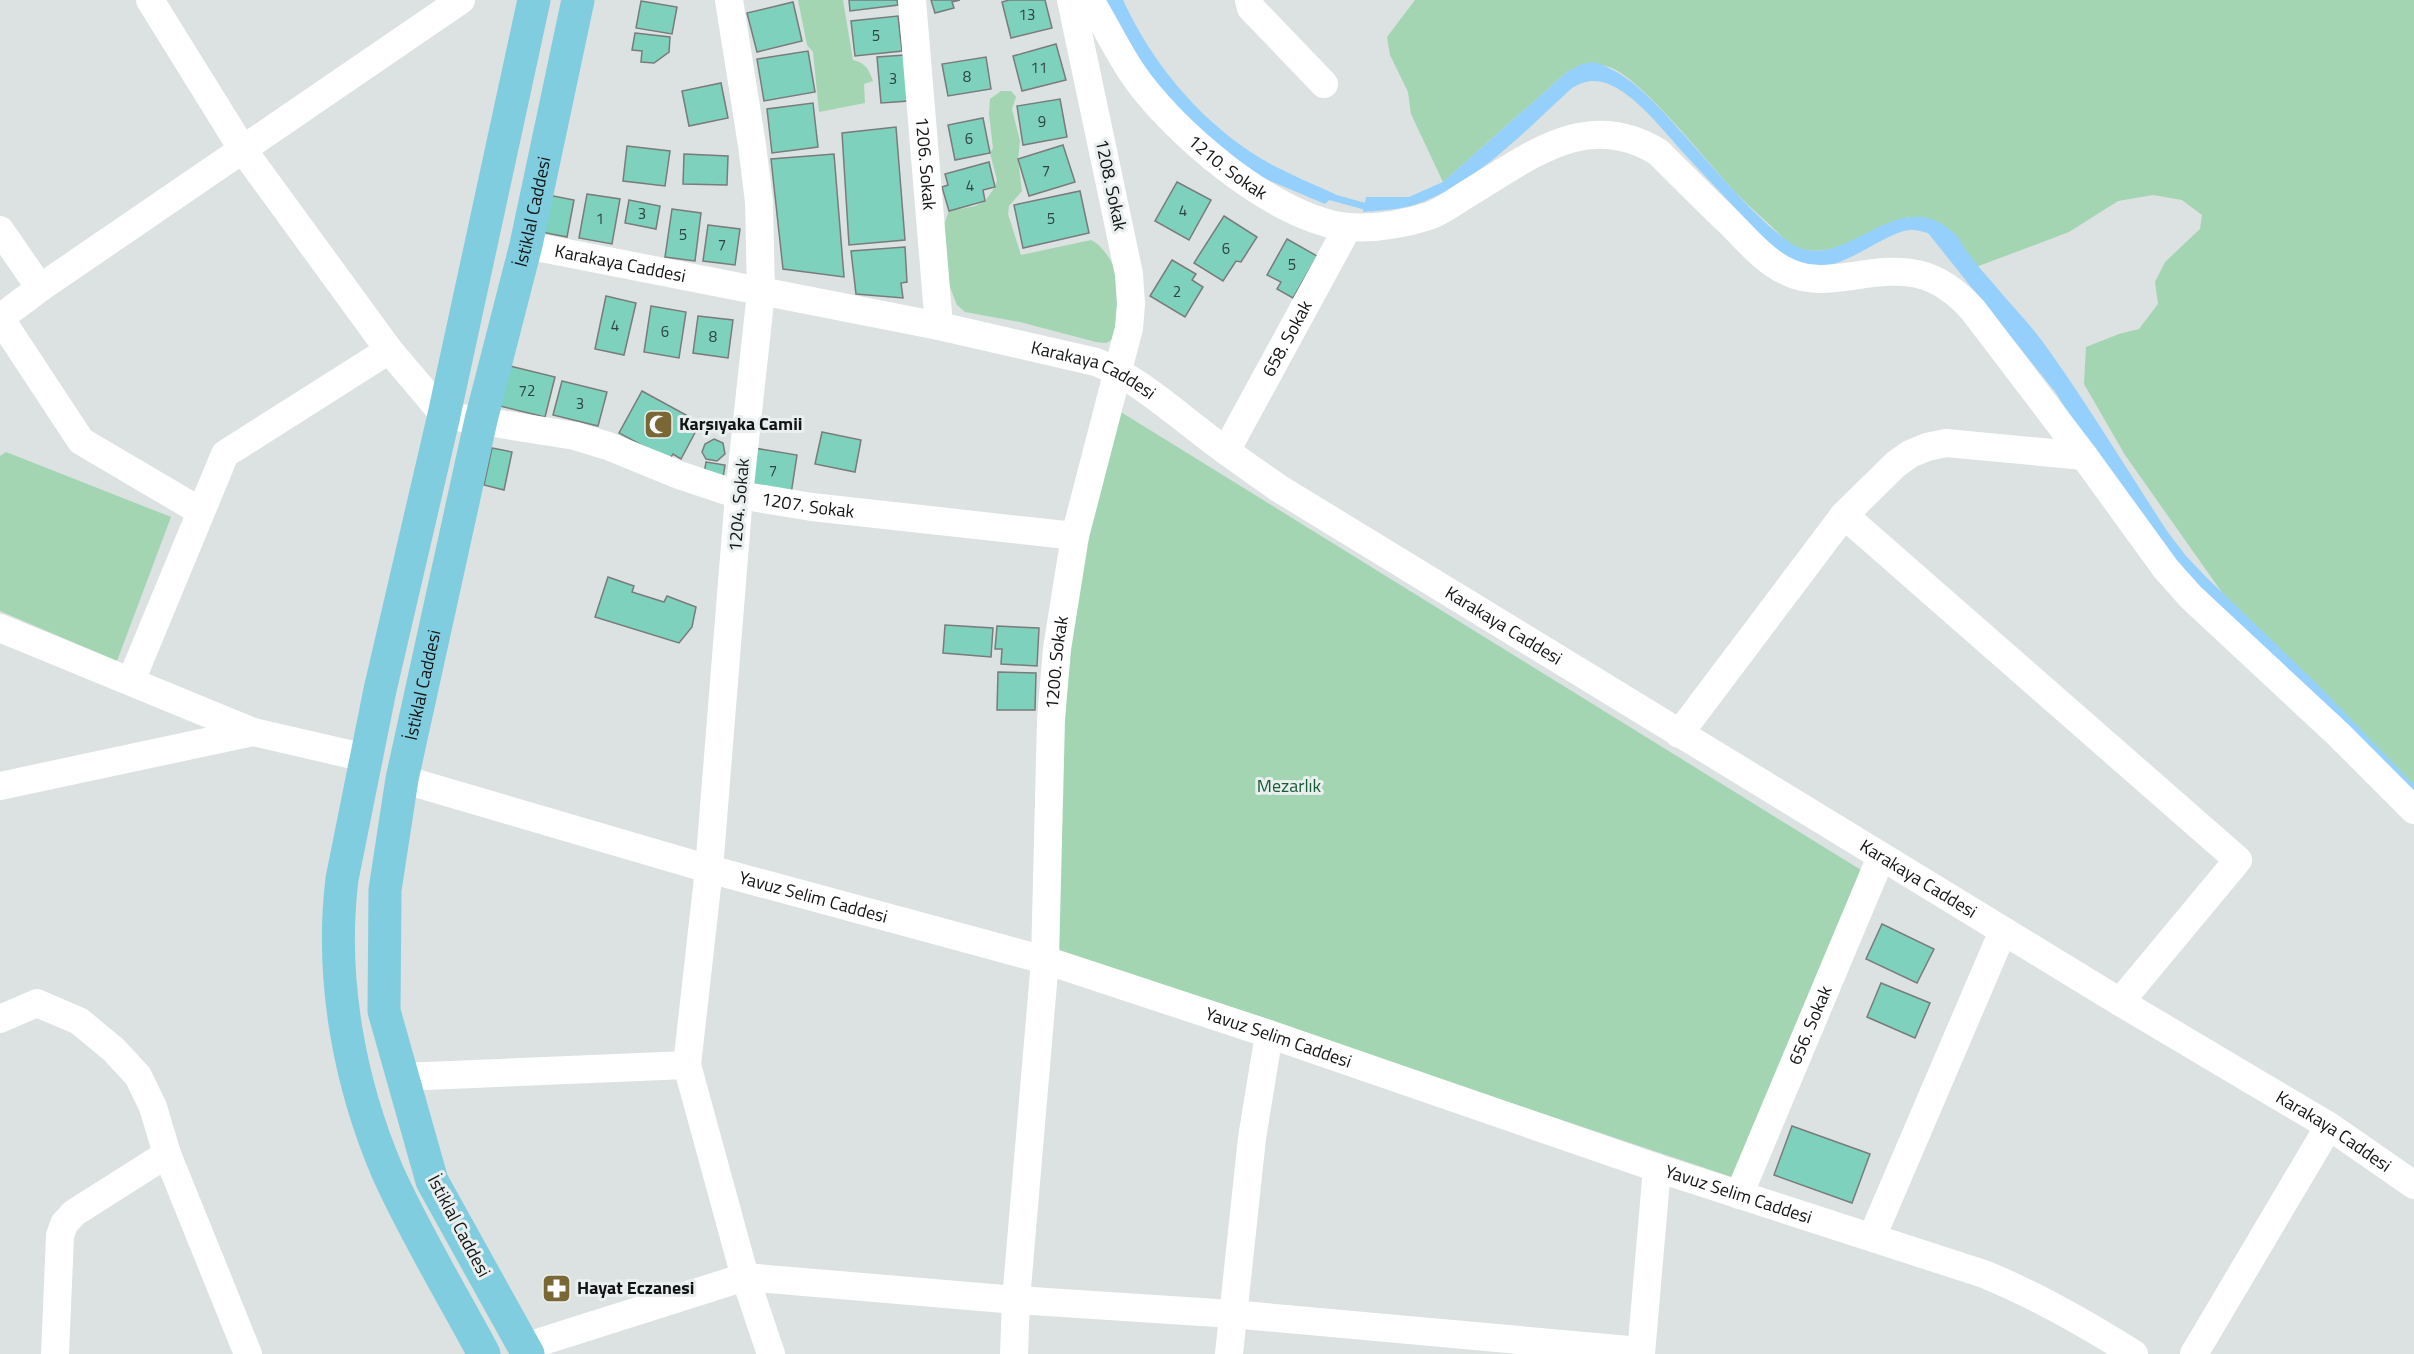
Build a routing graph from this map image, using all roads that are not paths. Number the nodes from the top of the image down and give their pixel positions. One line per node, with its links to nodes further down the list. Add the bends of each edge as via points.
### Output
1 (150, 0): 11 (street)
2 (461, 0): 11 (street)
3 (534, 0): 20 (main road)
4 (578, 0): 14 (main road, İstiklal Caddesi)
5 (729, 0): 16 (street, 1204. Sokak, via 759,202)
6 (912, 0): 17 (street, 1206. Sokak)
7 (1071, 0): 19 (street, 1208. Sokak, via 1129,274 1129,328)
8 (1090, 0): 12 (street, 1210. Sokak, via 1142,84 1160,107 1208,152 1261,193 1310,216)
9 (1249, 0): 10 (street, via 1251,8)
10 (1324, 84)
11 (243, 150): 15 (street); 18 (street)
12 (1348, 227): 22 (street, 658. Sokak); 23 (street, 1210. Sokak, via 1431,216 1568,138 1600,133 1631,138 1659,152 1761,254 1791,273 1828,280 1904,270 1947,286 1973,310)
13 (0, 230): 15 (street)
14 (526, 245): 16 (street, Karakaya Caddesi); 21 (main road, İstiklal Caddesi)
15 (40, 288): 25 (street, via 0,318 81,441)
16 (760, 292): 17 (street, Karakaya Caddesi); 24 (street, 1204. Sokak)
17 (939, 326): 19 (street, Karakaya Caddesi)
18 (389, 350): 20 (street); 25 (street, via 225,454)
19 (1118, 370): 22 (street, Karakaya Caddesi); 27 (street, 1200. Sokak)
20 (444, 415): 21 (street, 1207. Sokak); 32 (main road)
21 (481, 420): 24 (street, 1207. Sokak, via 575,436); 33 (main road, İstiklal Caddesi)
22 (1226, 451): 31 (street, Karakaya Caddesi, via 1280,489)
23 (2084, 456): 26 (street, via 1946,443 1927,447 1896,464); 35 (street, 1210. Sokak, via 2145,543 2191,597)
24 (740, 495): 27 (street, 1207. Sokak, via 812,507); 37 (street, 1204. Sokak)
25 (200, 511): 29 (street)
26 (1844, 515): 31 (street); 40 (street, via 2238,860)
27 (1076, 536): 39 (street, 1200. Sokak, via 1057,649 1051,719)
28 (0, 628): 29 (street)
29 (131, 681): 30 (street)
30 (253, 732): 32 (street); 34 (street)
31 (1679, 734): 36 (street, Karakaya Caddesi)
32 (366, 759): 58 (main road, via 338,911 346,1034 368,1118 389,1173)
33 (402, 779): 37 (street, Yavuz Selim Caddesi); 44 (main road, İstiklal Caddesi, via 385,890 384,1011)
34 (0, 786)
35 (2414, 810)
36 (1881, 857): 38 (street, Karakaya Caddesi); 49 (street, 656. Sokak)
37 (709, 869): 39 (street, Yavuz Selim Caddesi); 43 (street, 1204. Sokak)
38 (2003, 931): 40 (street, Karakaya Caddesi); 50 (street)
39 (1045, 960): 42 (street, Yavuz Selim Caddesi); 52 (street, 1200. Sokak)
40 (2120, 1002): 45 (street, Karakaya Caddesi)
41 (0, 1019): 46 (street, via 38,1003 79,1022 114,1050 138,1076 153,1107)
42 (1269, 1034): 47 (street, Yavuz Selim Caddesi); 53 (street, via 1252,1138)
43 (687, 1065): 44 (street); 51 (street)
44 (402, 1077): 54 (main road, İstiklal Caddesi, via 432,1181)
45 (2329, 1126): 48 (street, Karakaya Caddesi); 63 (street)
46 (167, 1154): 56 (street, via 74,1213 64,1224 60,1236); 57 (street)
47 (1657, 1168): 49 (street, Yavuz Selim Caddesi); 55 (street)
48 (2414, 1185)
49 (1740, 1195): 50 (street, Yavuz Selim Caddesi)
50 (1872, 1237): 62 (street, Yavuz Selim Caddesi, via 2028,1292)
51 (745, 1277): 52 (street); 54 (street); 59 (street)
52 (1016, 1300): 53 (street); 60 (street, 1200. Sokak)
53 (1233, 1314): 55 (street); 61 (street)
54 (526, 1351)
55 (1640, 1353)
56 (55, 1354)
57 (248, 1354)
58 (484, 1354)
59 (771, 1354)
60 (1014, 1354)
61 (1229, 1354)
62 (2134, 1354)
63 (2194, 1354)

